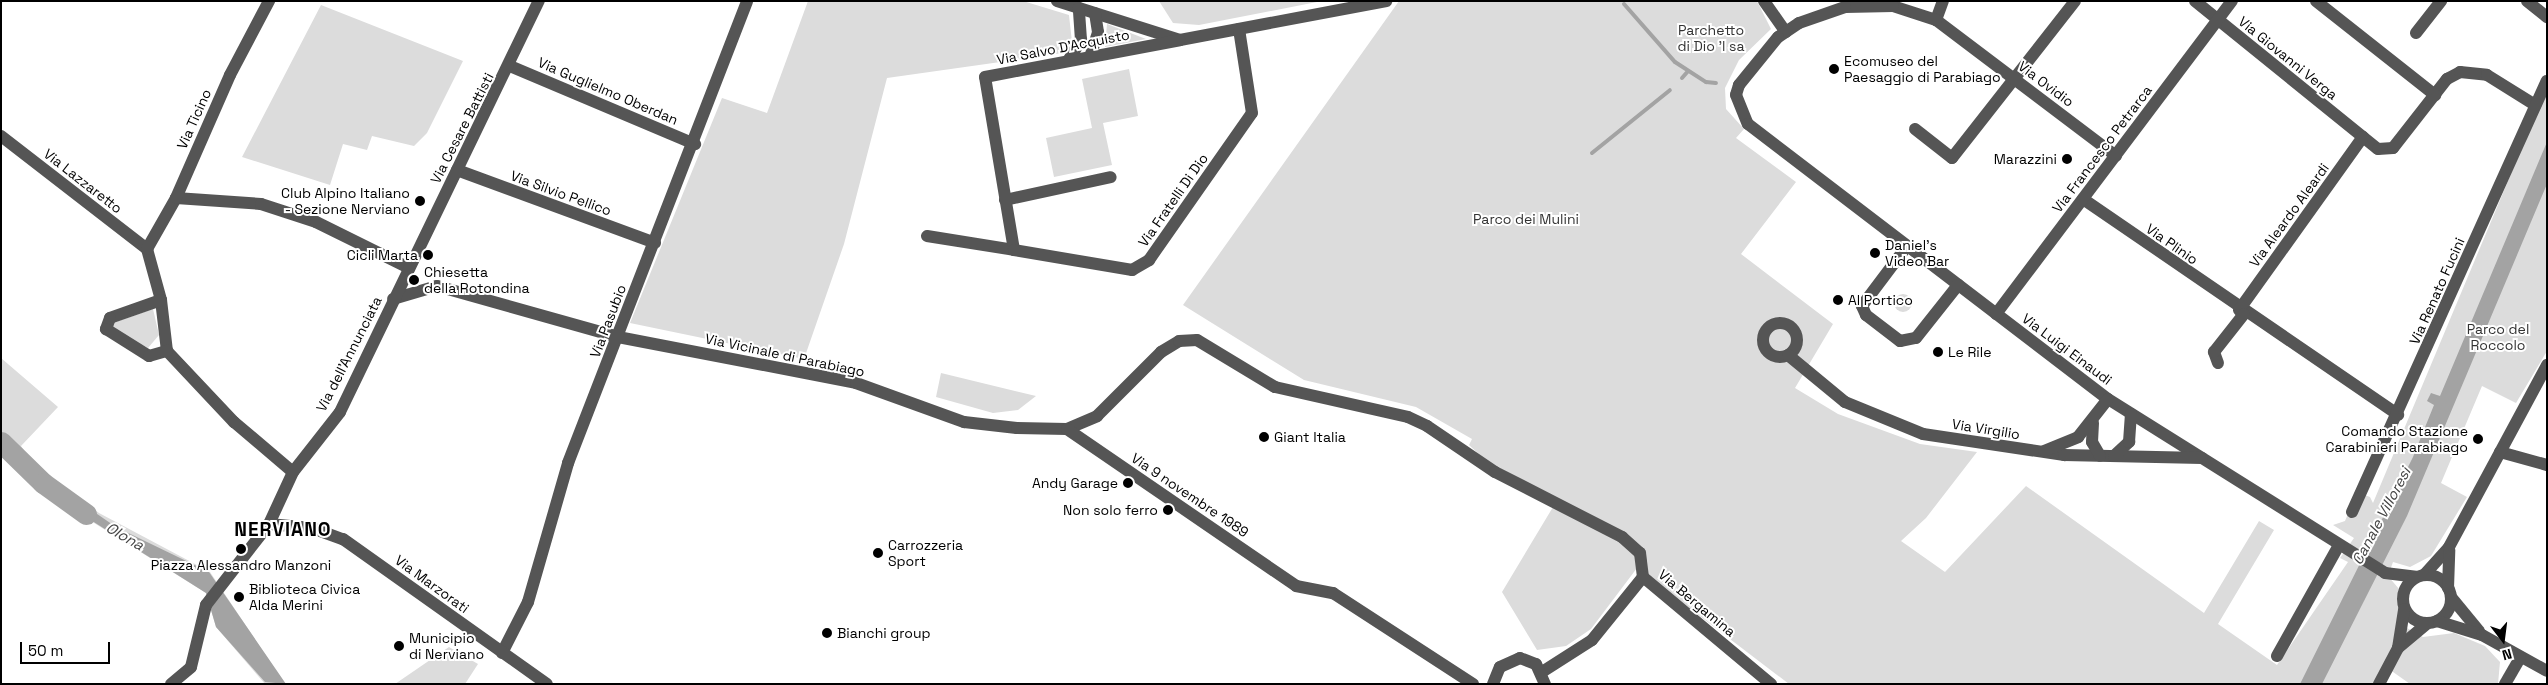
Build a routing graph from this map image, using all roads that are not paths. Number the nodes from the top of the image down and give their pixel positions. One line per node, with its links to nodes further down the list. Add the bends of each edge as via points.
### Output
1 (269, 1): 39 (street, Via Ticino, via 230,75)
2 (539, 1): 26 (street, Via Cesare Battisti)
3 (747, 1): 35 (street, Via Pasubio)
4 (1057, 1): 15 (street)
5 (1386, 1): 20 (street)
6 (1764, 1): 21 (street)
7 (1943, 1): 18 (street)
8 (2074, 1): 27 (street)
9 (2195, 1): 19 (street, Via Giovanni Verga)
10 (2232, 1): 19 (street, Via Francesco Petrarca)
11 (2316, 1): 29 (street)
12 (2441, 1): 22 (street)
13 (2527, 1): 17 (street)
14 (1851, 4): 18 (street, Via Ovidio, via 1893,6); 21 (street, Via Ovidio, via 1822,13)
15 (1079, 8): 16 (street); 25 (street, via 1081,40)
16 (1095, 13): 23 (street); 24 (street, via 1098,32)
17 (2547, 17)
18 (1936, 20): 27 (street, Via Ovidio)
19 (2218, 20): 34 (street, Via Giovanni Verga); 36 (street, Via Francesco Petrarca)
20 (1239, 29): 23 (street); 46 (street, Via Fratelli Di Dio, via 1254,105 1252,113 1149,260 1132,270)
21 (1786, 32): 31 (street, Via Ovidio, via 1739,85 1737,106)
22 (2416, 33)
23 (1180, 40): 24 (street, Via Salvo D'Acquisto)
24 (1090, 57): 25 (street, Via Salvo D'Acquisto)
25 (1068, 61): 41 (street, Via Salvo D'Acquisto, via 985,77)
26 (510, 66): 35 (street, Via Guglielmo Oberdan); 37 (street, Via Cesare Battisti)
27 (2014, 78): 32 (street, via 1952,158); 36 (street, Via Ovidio)
28 (2547, 81): 30 (street, Via Renato Fucini)
29 (2435, 95): 30 (street, Via Giovanni Verga, via 2453,74 2474,72 2493,78); 34 (street, Via Giovanni Verga, via 2394,148 2378,149)
30 (2535, 105): 60 (street, Via Renato Fucini)
31 (1748, 124): 44 (street, Via Luigi Einaudi)
32 (1915, 129)
33 (1, 136): 45 (street, Via Lazzaretto)
34 (2363, 137): 51 (street, Via Aleardo Aleardi)
35 (695, 144): 43 (street, Via Pasubio)
36 (2116, 156): 40 (street, Via Francesco Petrarca)
37 (457, 170): 43 (street, Via Silvio Pellico); 47 (street, Via Cesare Battisti)
38 (1111, 177): 41 (street)
39 (176, 198): 45 (street, Via Ticino); 47 (street, via 260,204 316,222)
40 (2083, 199): 51 (street, Via Plinio); 52 (street, Via Francesco Petrarca)
41 (1005, 200): 46 (street, Via Salvo D'Acquisto)
42 (927, 236): 46 (street)
43 (655, 243): 53 (street, Via Pasubio)
44 (1907, 246): 48 (street, Via Luigi Einaudi); 48 (street, via 1862,306 1866,316 1900,341 1916,338)
45 (147, 249): 50 (street)
46 (1014, 250)
47 (409, 268): 49 (street, Via dell'Annunciata)
48 (1958, 285): 52 (street, Via Luigi Einaudi)
49 (393, 299): 53 (street, Via Vicinale di Parabiago, via 437,286); 69 (street, Via dell'Annunciata, via 340,412)
50 (161, 300): 54 (street); 54 (street, via 110,318 106,329 149,356)
51 (2242, 312): 56 (street, via 2214,352); 60 (street, Via Plinio)
52 (1996, 314): 58 (street, Via Luigi Einaudi)
53 (618, 337): 62 (street, Via Vicinale di Parabiago, via 856,384 964,422); 82 (street, Via Pasubio, via 568,463 528,602)
54 (167, 352): 69 (street, via 234,422)
55 (1788, 355): 63 (street, Via Virgilio, via 1822,387 1875,418 1922,434)
56 (2218, 363)
57 (2547, 365): 64 (street)
58 (2108, 399): 59 (street, Via Luigi Einaudi); 61 (street)
59 (2130, 414): 66 (street, via 2129,442); 67 (street, Via Luigi Einaudi)
60 (2398, 415): 70 (street, Via Renato Fucini)
61 (2093, 423): 63 (street, via 2069,442); 65 (street, via 2092,442)
62 (1067, 429): 76 (street, Via Vicinale di Parabiago, via 1097,416 1161,352 1178,341 1197,340 1275,387 1399,415 1427,426 1495,472 1622,537 1640,553); 89 (street, Via 9 novembre 1989, via 1296,586 1333,592)
63 (2037, 452): 65 (street, Via Virgilio)
64 (2500, 452): 68 (street); 72 (street)
65 (2100, 456): 66 (street, Via Virgilio)
66 (2114, 456): 67 (street, Via Virgilio)
67 (2202, 458): 73 (street, Via Luigi Einaudi)
68 (2547, 465)
69 (292, 472): 71 (street, Via dell'Annunciata)
70 (2352, 512)
71 (269, 524): 82 (street, Via Marzorati, via 322,531 343,539); 87 (street, via 206,605 191,667)
72 (2449, 547): 75 (street); 77 (street)
73 (2344, 549): 74 (street, Via Luigi Einaudi); 83 (street)
74 (2385, 573): 75 (street, Via Luigi Einaudi); 78 (street, Via Luigi Einaudi)
75 (2420, 576): 77 (street, via 2443,580); 78 (street, via 2403,591)
76 (1643, 577): 86 (street, Via Bergamina, via 1592,640); 91 (street, Via Bergamina)
77 (2450, 593): 79 (street, via 2450,607); 80 (street)
78 (2403, 605): 79 (street, via 2418,622); 81 (street)
79 (2432, 622): 80 (street); 81 (street)
80 (2482, 635): 84 (street)
81 (2398, 648): 92 (street)
82 (502, 653): 88 (street, Via Marzorati)
83 (2277, 656)
84 (2520, 658): 85 (street); 93 (street)
85 (2547, 671)
86 (1544, 678): 90 (street, via 1529,660 1513,659 1500,667)
87 (171, 684)
88 (547, 684)
89 (1472, 684)
90 (1493, 684)
91 (1771, 684)
92 (2379, 684)
93 (2505, 684)

